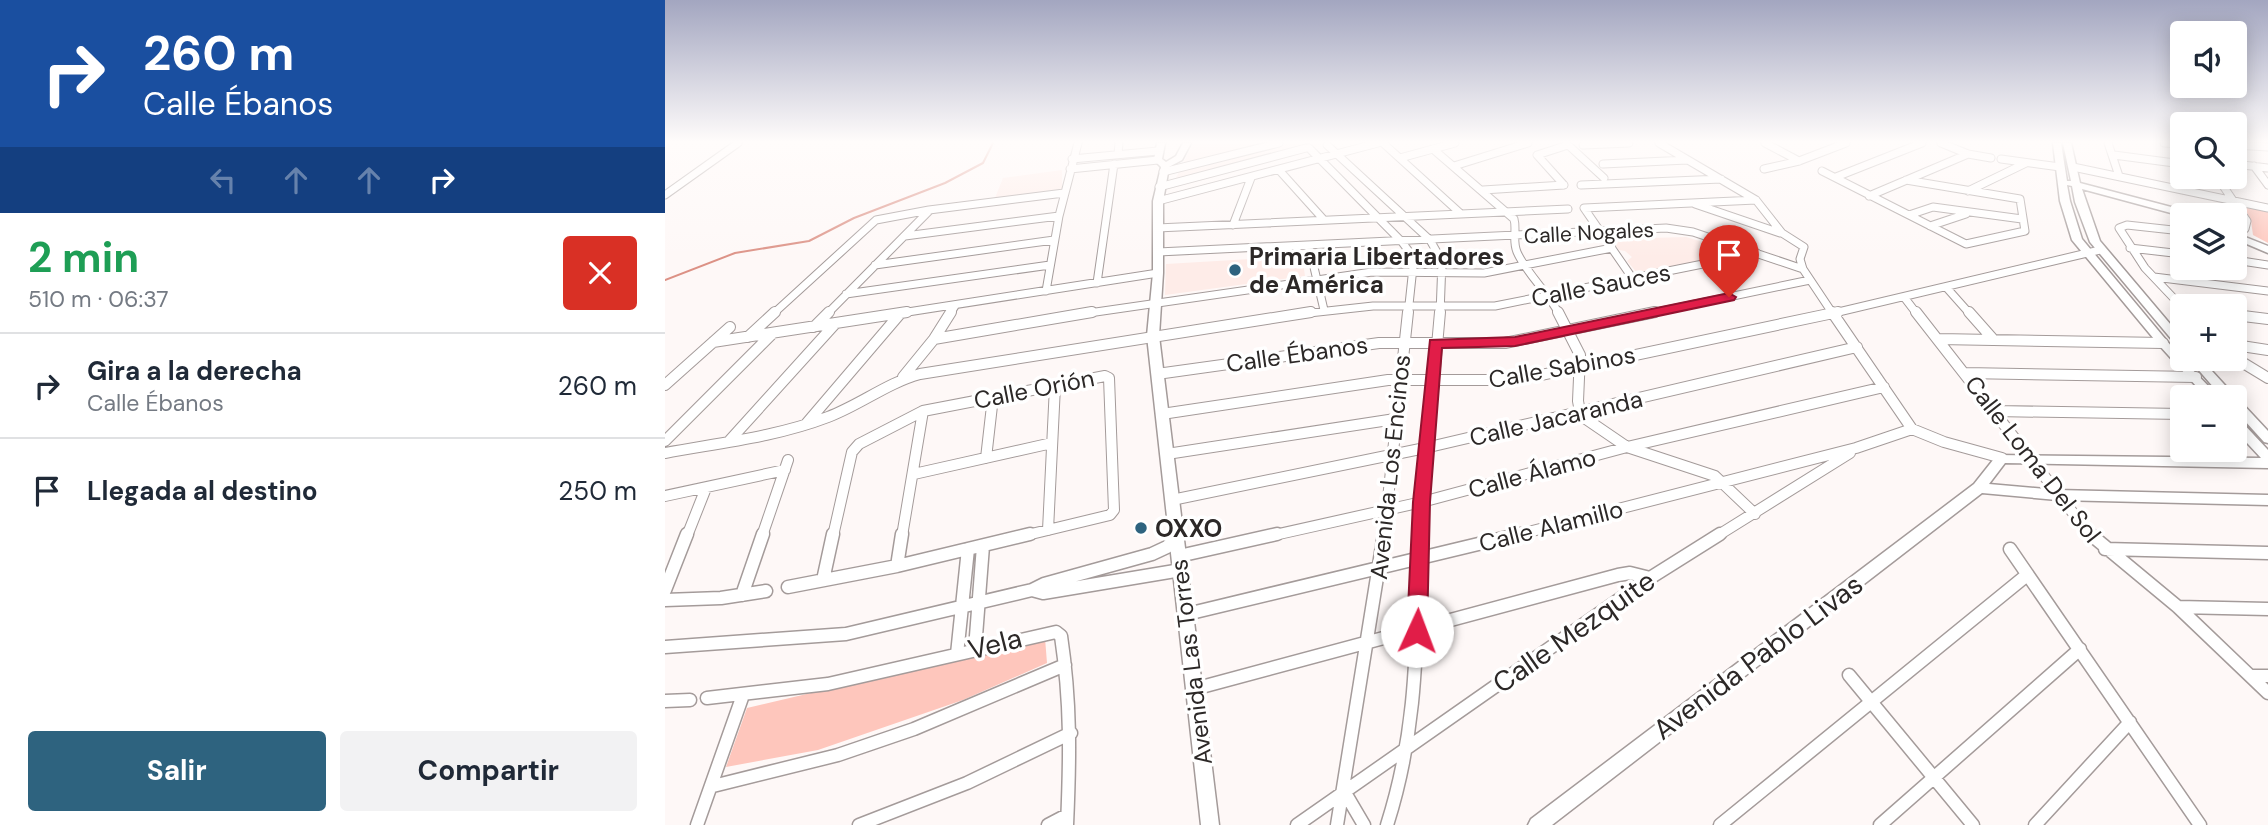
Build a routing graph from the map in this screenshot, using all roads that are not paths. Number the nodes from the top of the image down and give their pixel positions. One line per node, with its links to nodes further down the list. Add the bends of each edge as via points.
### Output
1 (684, 182): 30 (street)
2 (1067, 182): 28 (street)
3 (1112, 182): 88 (street)
4 (1160, 182): 29 (street, Avenida Las Torres)
5 (1199, 182): 29 (street)
6 (1231, 182): 29 (street)
7 (1250, 182): 52 (street)
8 (1289, 182): 51 (street)
9 (1341, 182): 49 (street, Avenida Los Encinos)
10 (1368, 182): 48 (street, Avenida Los Encinos)
11 (1425, 182): 44 (street)
12 (1473, 182): 26 (street)
13 (1561, 182): 26 (street, via 1564,185)
14 (1651, 182): 24 (street)
15 (1727, 182): 32 (street)
16 (1844, 182): 31 (street)
17 (1903, 182): 31 (street)
18 (1914, 182): 27 (street)
19 (1988, 182): 27 (street)
20 (2062, 182): 34 (street)
21 (2075, 182): 36 (street)
22 (2093, 182): 38 (street)
23 (2145, 182): 33 (street)
24 (1581, 185)
25 (2226, 189): 33 (street)
26 (1483, 190): 42 (street)
27 (1968, 191): 50 (street, via 2020,199)
28 (1064, 193): 41 (street); 45 (street)
29 (1159, 194): 54 (street, Avenida Las Torres)
30 (665, 195)
31 (1869, 196): 46 (street)
32 (1756, 200): 35 (street); 57 (street)
33 (2234, 200): 37 (street); 39 (street)
34 (2065, 201): 36 (street); 74 (street, via 2073,230)
35 (1688, 202): 56 (street, via 1584,208); 57 (street)
36 (2080, 202): 47 (street, via 2109,200); 69 (street)
37 (2236, 203)
38 (2170, 208)
39 (2268, 208)
40 (1568, 209): 42 (street)
41 (929, 210): 58 (street); 112 (street, via 873,222)
42 (1507, 211): 44 (street); 59 (street, via 1516,226)
43 (1970, 213): 46 (street, via 1933,207); 50 (street); 53 (street)
44 (1460, 214): 48 (street)
45 (1059, 215): 58 (street); 62 (street)
46 (1909, 215): 53 (street)
47 (2170, 215)
48 (1405, 216): 49 (street); 63 (street, Avenida Los Encinos)
49 (1376, 218): 51 (street); 64 (street, Avenida Los Encinos)
50 (2022, 219): 53 (street, via 2024,233 1971,245)
51 (1324, 220): 52 (street)
52 (1233, 225): 54 (street)
53 (1930, 226)
54 (1157, 228): 71 (street, Avenida Las Torres)
55 (2170, 230): 68 (street, via 2119,228)
56 (1598, 232): 59 (street, Calle Nogales); 67 (street); 72 (street, Calle Nogales, via 1686,230)
57 (1782, 233): 80 (street, via 1804,247)
58 (905, 236): 76 (street)
59 (1514, 237): 63 (street, Calle Nogales); 79 (street)
60 (2247, 237): 65 (street)
61 (2247, 239): 70 (street)
62 (1054, 240): 76 (street); 77 (street)
63 (1430, 240): 64 (street, Calle Nogales); 83 (street, Avenida Los Encinos, via 1441,256)
64 (1402, 242): 66 (street, Calle Nogales); 82 (street, Avenida Los Encinos, via 1414,258)
65 (2268, 245)
66 (1309, 246): 71 (street, Calle Nogales); 85 (street)
67 (1612, 248): 79 (street); 86 (street)
68 (2130, 248): 73 (street); 84 (street)
69 (2100, 250): 74 (street, Calle Sabinos); 109 (street)
70 (2268, 250)
71 (1158, 253): 81 (street, Avenida Las Torres)
72 (1757, 253): 80 (street, Calle Nogales); 86 (street, Calle Sauces)
73 (2170, 253)
74 (2087, 254): 89 (street, Calle Sabinos); 119 (street)
75 (2247, 262): 78 (street)
76 (875, 265): 92 (street)
77 (1050, 265): 91 (street); 92 (street)
78 (2268, 265)
79 (1526, 266): 83 (street); 93 (street)
80 (1803, 269): 87 (street)
81 (1158, 273): 88 (street); 96 (street, Avenida Las Torres)
82 (1414, 273): 83 (street); 85 (street, via 1372,272); 98 (street, Avenida Los Encinos)
83 (1442, 273): 99 (street, Avenida Los Encinos)
84 (2153, 277): 90 (street); 94 (street)
85 (1315, 279): 96 (street); 100 (street)
86 (1633, 279): 93 (street, Calle Sauces)
87 (1810, 280): 101 (street); 108 (street, Calle Ébanos)
88 (1097, 283): 91 (street)
89 (1946, 287): 95 (street, Calle Sabinos); 113 (street)
90 (2268, 291)
91 (1046, 292): 97 (street)
92 (846, 294): 107 (street)
93 (1549, 295): 99 (street, Calle Sauces, via 1495,306); 108 (street)
94 (2170, 295)
95 (1903, 297): 101 (street, Calle Sabinos); 115 (street, Calle Loma Del Sol)
96 (1156, 301): 111 (street, Avenida Las Torres); 114 (street)
97 (955, 306): 102 (street); 114 (street)
98 (1410, 306): 99 (street, Calle Sauces); 100 (street, Calle Sauces); 117 (street, Avenida Los Encinos)
99 (1439, 307): 118 (street, Avenida Los Encinos)
100 (1324, 310): 111 (street, Calle Sauces)
101 (1834, 313): 120 (street); 124 (street, Calle Sabinos)
102 (899, 315): 105 (street); 146 (street)
103 (2247, 316): 104 (street)
104 (2268, 319)
105 (835, 324): 107 (street); 150 (street)
106 (730, 327): 116 (street)
107 (814, 327): 110 (street)
108 (1567, 330): 118 (street, Calle Ébanos, via 1505,343); 124 (street, via 1580,355)
109 (2170, 331)
110 (773, 334): 112 (street); 151 (street)
111 (1153, 336): 127 (street, Avenida Las Torres); 128 (street, Calle Sauces)
112 (748, 337): 116 (street)
113 (1992, 338): 115 (street); 119 (street)
114 (934, 339): 128 (street)
115 (1939, 339): 126 (street, Calle Loma Del Sol)
116 (713, 342): 133 (street)
117 (1404, 342): 118 (street, Calle Ébanos); 127 (street, Calle Ébanos); 131 (street, Avenida Los Encinos)
118 (1435, 343): 132 (street, Avenida Los Encinos)
119 (2163, 343): 129 (street)
120 (1857, 347): 137 (street); 141 (street, Calle Jacaranda)
121 (2247, 347): 122 (street)
122 (2268, 350)
123 (2247, 365): 130 (street)
124 (1580, 367): 132 (street, Calle Sabinos, via 1517,380); 141 (street)
125 (2206, 371): 135 (street)
126 (1965, 373): 129 (street); 140 (street, Calle Loma Del Sol)
127 (1157, 374): 142 (street, Avenida Las Torres)
128 (902, 377): 146 (street, via 855,405)
129 (2196, 377): 134 (street)
130 (2268, 378)
131 (1401, 380): 132 (street, Calle Sabinos); 142 (street, Calle Sabinos); 145 (street, Avenida Los Encinos)
132 (1432, 382): 155 (street, Avenida Los Encinos)
133 (665, 385)
134 (2203, 385)
135 (2218, 385)
136 (1055, 386): 138 (street, Calle Orión); 152 (street); 175 (street, Calle Orión, via 1109,378 1114,510 1105,517)
137 (1884, 387): 147 (street); 153 (street, Calle Álamo)
138 (993, 397): 139 (street, Calle Orión); 160 (street)
139 (923, 411): 164 (street); 193 (street, Calle Orión, via 865,440 852,452)
140 (1994, 411): 143 (street); 159 (street, Calle Loma Del Sol)
141 (1580, 412): 153 (street); 155 (street, Calle Jacaranda)
142 (1162, 414): 157 (street, Avenida Las Torres)
143 (2170, 414)
144 (2247, 416): 149 (street)
145 (1395, 419): 157 (street); 158 (street, Avenida Los Encinos)
146 (806, 424): 150 (street)
147 (1912, 429): 154 (street, Calle Alamillo); 161 (street)
148 (2247, 435): 162 (street)
149 (2268, 439)
150 (729, 440): 156 (street)
151 (665, 441)
152 (1052, 443): 160 (street); 175 (street)
153 (1627, 447): 165 (street, via 1705,471); 172 (street, Calle Álamo)
154 (1856, 448): 165 (street, Calle Alamillo); 174 (street, Calle Mezquite)
155 (1425, 449): 158 (street, Calle Jacaranda); 172 (street, Avenida Los Encinos)
156 (665, 453)
157 (1167, 454): 170 (street, Avenida Las Torres)
158 (1392, 456): 170 (street, Calle Jacaranda); 173 (street, Avenida Los Encinos)
159 (2030, 457): 161 (street); 163 (street); 168 (street, Calle Loma Del Sol)
160 (986, 458): 164 (street)
161 (2003, 458): 167 (street, Avenida Pablo Livas)
162 (2268, 458)
163 (2268, 463)
164 (914, 474): 185 (street)
165 (1723, 482): 174 (street); 183 (street, Calle Alamillo)
166 (706, 488): 169 (street); 196 (street); 199 (street, via 787,465)
167 (1979, 488): 168 (street); 239 (street, Avenida Pablo Livas)
168 (2057, 495): 171 (street); 180 (street, Calle Loma Del Sol)
169 (665, 496)
170 (1173, 500): 176 (street, Avenida Las Torres)
171 (2268, 500)
172 (1422, 502): 173 (street, Calle Álamo); 183 (street, Avenida Los Encinos)
173 (1386, 509): 184 (street, Calle Álamo); 187 (street, Avenida Los Encinos)
174 (1755, 514): 192 (street, Calle Mezquite)
175 (1048, 530): 177 (street, Calle Orión)
176 (1176, 538): 182 (street); 184 (street, Avenida Las Torres)
177 (983, 545): 178 (street, Calle Orión); 188 (street)
178 (968, 549): 185 (street, Calle Orión); 191 (street)
179 (2010, 549): 190 (street)
180 (2105, 549): 181 (street); 202 (street, Calle Loma Del Sol)
181 (2268, 553)
182 (1152, 554): 186 (street); 189 (street)
183 (1419, 560): 187 (street, Calle Alamillo); 206 (street, Avenida Los Encinos)
184 (1180, 563): 189 (street, Calle Álamo); 205 (street, Avenida Las Torres)
185 (897, 566): 193 (street, Calle Orión)
186 (1103, 568): 194 (street); 197 (street)
187 (1380, 568): 205 (street, Calle Alamillo); 207 (street, Avenida Los Encinos)
188 (982, 571): 191 (street); 201 (street)
189 (1155, 573): 194 (street, Calle Álamo)
190 (2027, 575): 210 (street); 221 (street)
191 (966, 576): 203 (street)
192 (1650, 578): 206 (street, via 1618,575); 225 (street, Calle Mezquite)
193 (823, 580): 195 (street, Calle Orión)
194 (1103, 583): 197 (street, Calle Álamo, via 1042,593)
195 (788, 587)
196 (665, 590)
197 (1032, 590): 201 (street)
198 (766, 592): 199 (street)
199 (742, 595): 200 (street)
200 (665, 600)
201 (981, 604): 203 (street); 209 (street)
202 (2178, 607): 204 (street); 214 (street, Calle Loma Del Sol)
203 (963, 608): 208 (street, via 846,634); 211 (street)
204 (2268, 609)
205 (1187, 614): 216 (street, Avenida Las Torres)
206 (1417, 631): 207 (street); 225 (street, Avenida Los Encinos)
207 (1369, 642): 216 (street); 228 (street, Avenida Los Encinos)
208 (665, 647)
209 (975, 649): 211 (street, Vela); 212 (street, Vela, via 1056,632 1061,636)
210 (2080, 649): 223 (street); 226 (street)
211 (957, 654): 218 (street, Vela, via 828,684)
212 (1065, 665): 224 (street, Vela); 227 (street, via 914,729 838,755)
213 (1849, 675): 221 (street)
214 (2251, 676): 215 (street); 217 (street, Calle Loma Del Sol)
215 (2268, 676)
216 (1194, 689): 234 (street, Avenida Las Torres)
217 (2268, 692)
218 (743, 695): 219 (street, Vela); 227 (street)
219 (706, 698)
220 (690, 699): 222 (street)
221 (1873, 700): 226 (street); 240 (street)
222 (665, 701)
223 (2130, 722): 230 (street); 243 (street)
224 (1071, 733): 229 (street, Vela); 232 (street, via 1003,768)
225 (1409, 745): 228 (street, Calle Mezquite); 238 (street, Avenida Los Encinos)
226 (1933, 776): 241 (street); 242 (street)
227 (713, 786): 231 (street)
228 (1344, 791): 235 (street, Calle Mezquite); 236 (street, Avenida Los Encinos); 237 (street)
229 (1067, 820): 233 (street)
230 (2194, 822)
231 (697, 825)
232 (859, 825)
233 (1048, 825)
234 (1210, 825)
235 (1297, 825)
236 (1337, 825)
237 (1364, 825)
238 (1387, 825)
239 (1537, 825)
240 (1720, 825)
241 (1880, 825)
242 (1973, 825)
243 (2035, 825)

